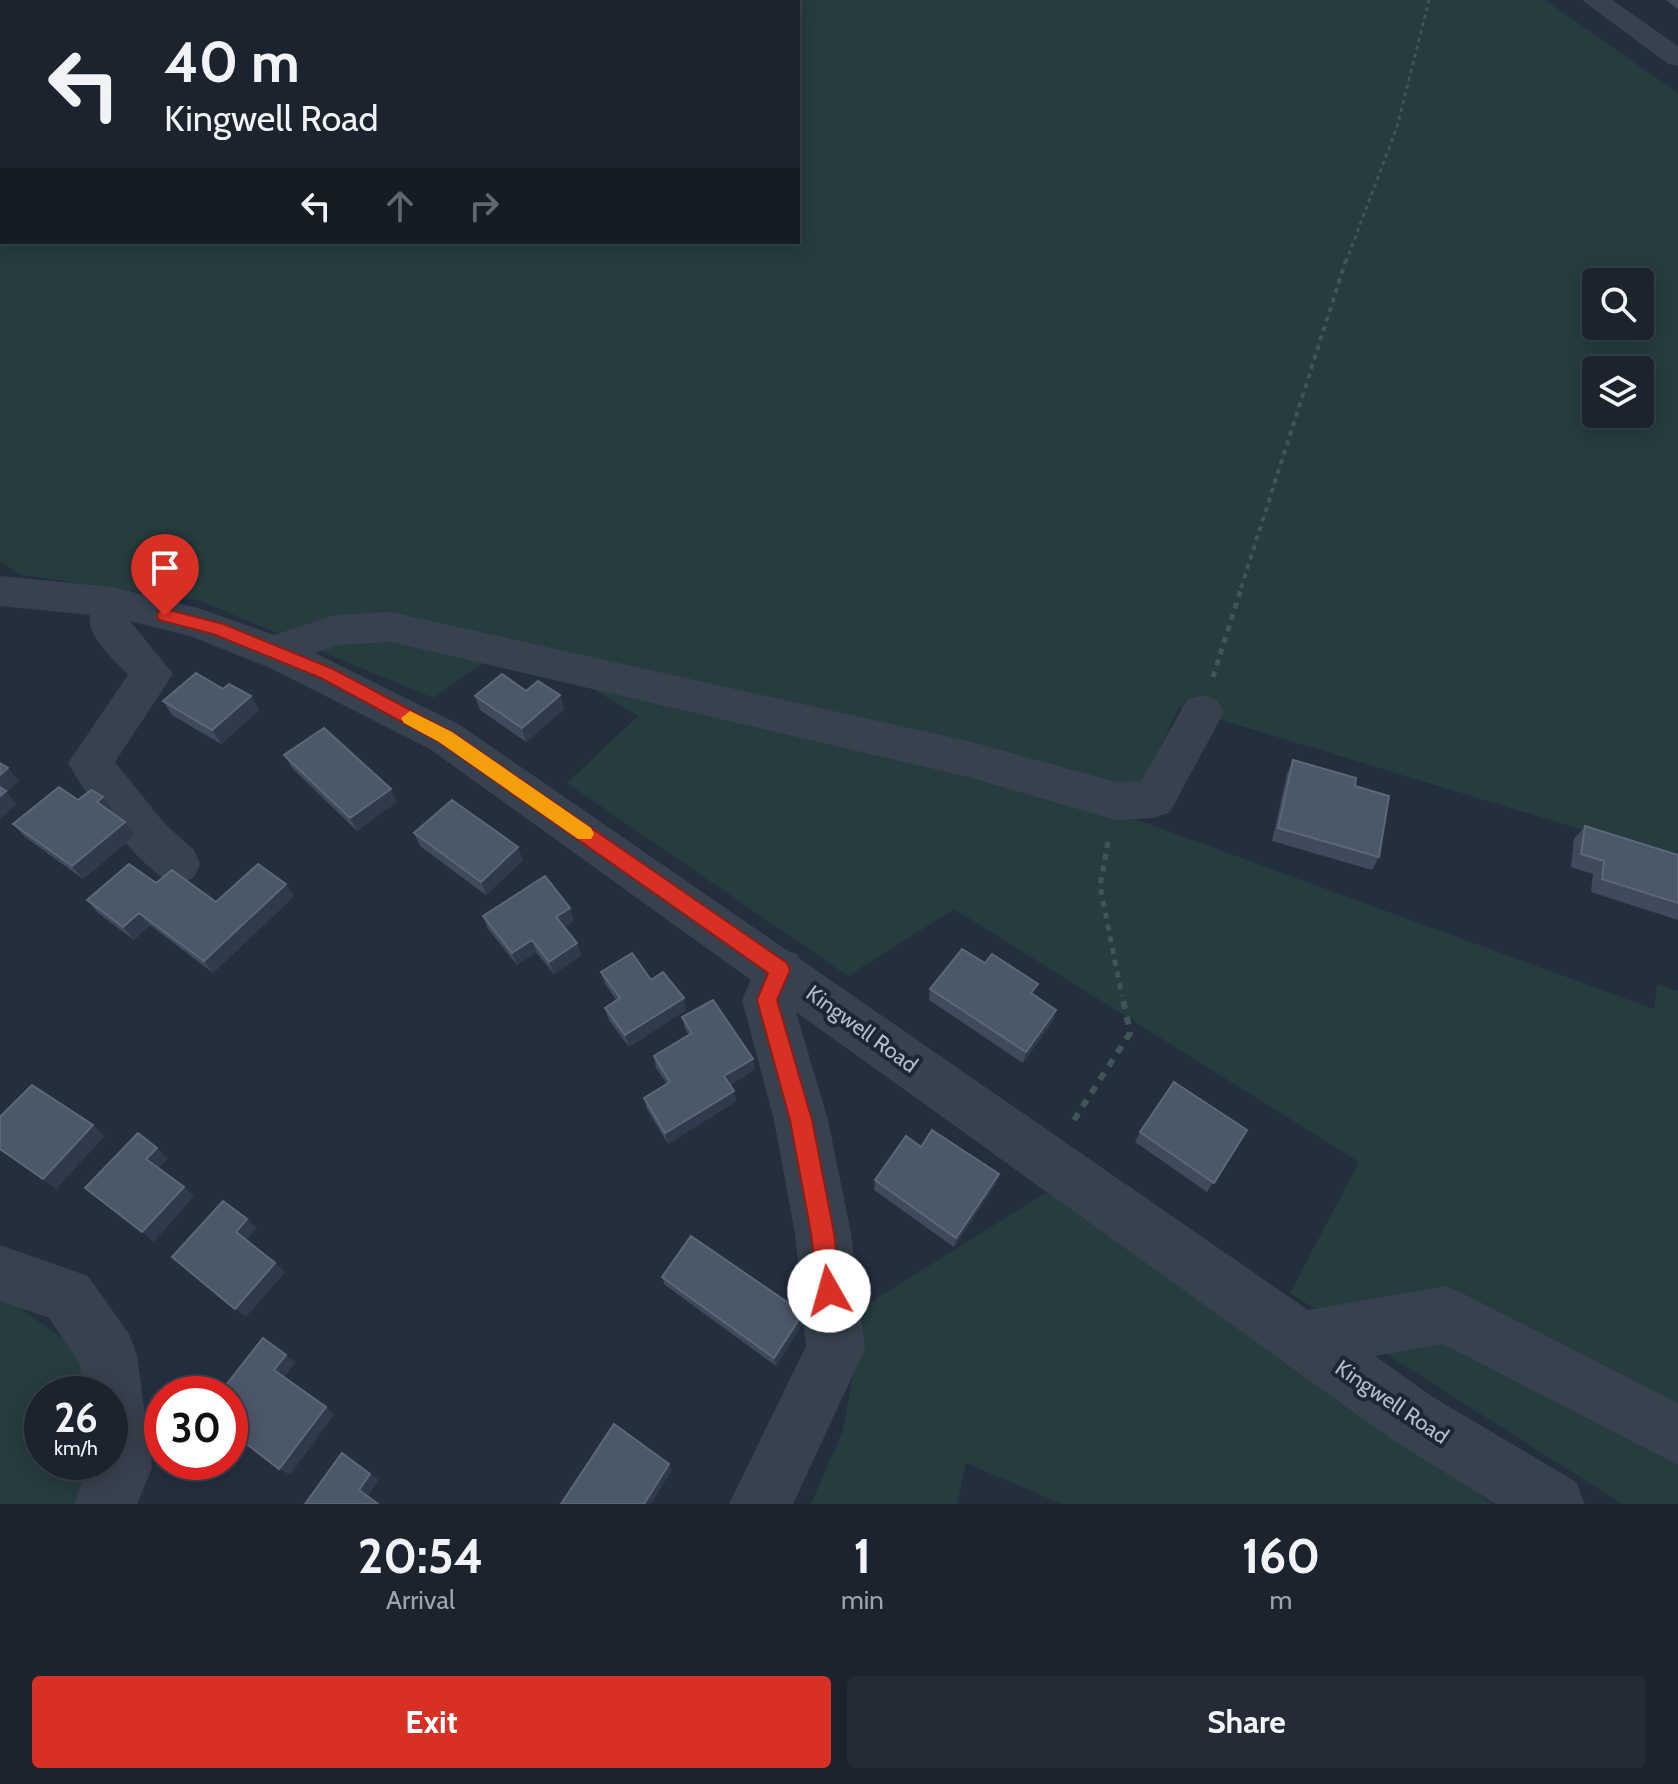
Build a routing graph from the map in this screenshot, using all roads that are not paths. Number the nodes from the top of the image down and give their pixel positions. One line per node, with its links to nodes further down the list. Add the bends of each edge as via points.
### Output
1 (1595, 0): 2 (street)
2 (1678, 58)
3 (0, 591): 4 (street, Kingwell Road, via 29,598)
4 (113, 602): 5 (street, Kingwell Road, via 217,629); 7 (street, via 109,625 152,674 90,763 149,838)
5 (273, 651): 6 (street, via 335,630 391,627 953,755 1116,801 1154,799); 8 (street, Kingwell Road, via 445,737)
6 (1202, 712)
7 (177, 864)
8 (780, 970): 10 (street, Kingwell Road); 13 (street, via 767,1000 823,1233 836,1349)
9 (0, 1273): 12 (street, via 68,1296 108,1355 121,1468)
10 (1302, 1340): 11 (street, via 1446,1315); 14 (street, Kingwell Road, via 1412,1418)
11 (1678, 1435)
12 (105, 1504)
13 (760, 1504)
14 (1554, 1504)

